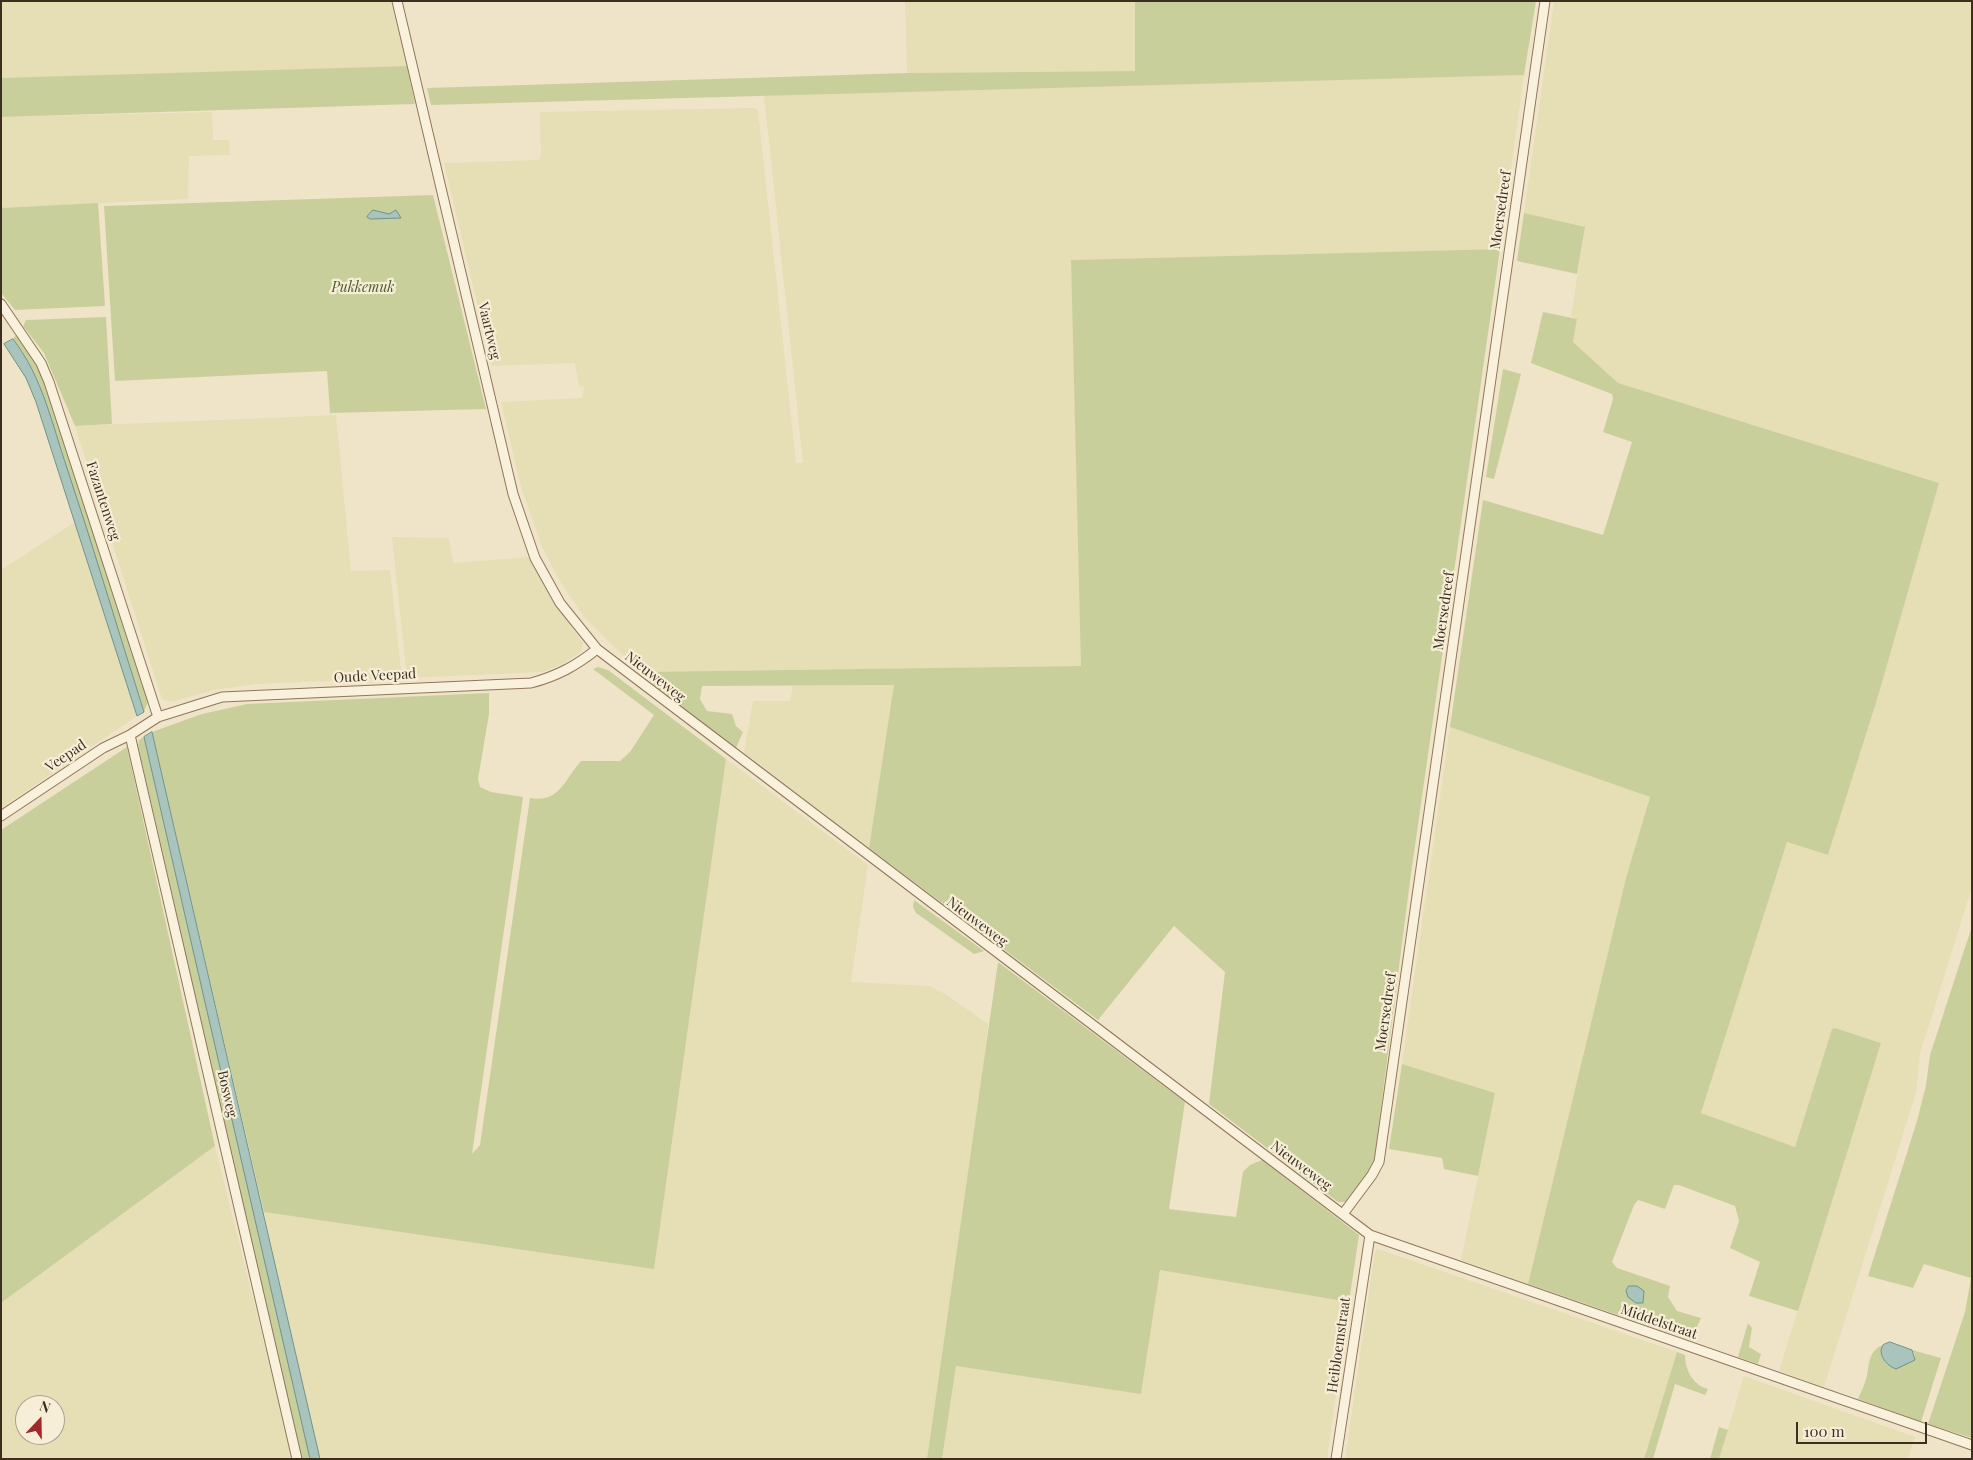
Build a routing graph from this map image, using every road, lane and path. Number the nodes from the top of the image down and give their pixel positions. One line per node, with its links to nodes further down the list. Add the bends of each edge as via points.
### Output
1 (397, 1): 4 (street, Vaartweg, via 513,494 535,558 560,603)
2 (1545, 1): 9 (street, Moersedreef, via 1379,1162)
3 (1, 304): 5 (street, Fazantenweg, via 41,363 49,382)
4 (597, 649): 5 (street, Oude Veepad, via 577,666 531,682 222,697); 9 (street, Nieuweweg)
5 (158, 717): 6 (street, Oude Veepad)
6 (149, 723): 7 (street, Veepad)
7 (130, 735): 8 (street, Veepad, via 103,748); 12 (street, Bosweg)
8 (1, 816)
9 (1343, 1214): 10 (street, Middelstraat)
10 (1370, 1235): 11 (street, Middelstraat); 13 (street, Heibloemstraat)
11 (1972, 1445)
12 (297, 1459)
13 (1336, 1459)

